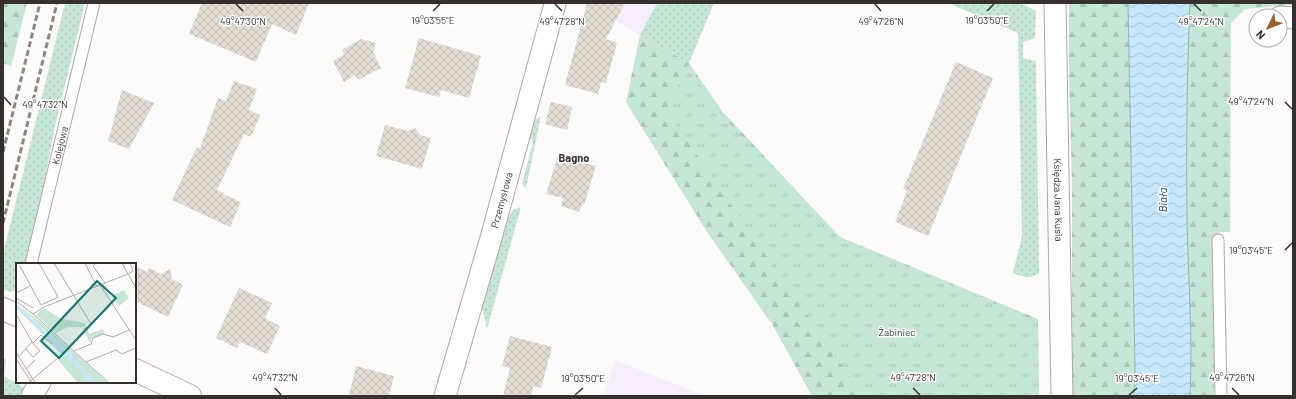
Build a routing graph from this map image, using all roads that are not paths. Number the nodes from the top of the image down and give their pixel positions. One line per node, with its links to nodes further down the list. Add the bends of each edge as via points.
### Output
1 (94, 3): 5 (lane, Kolejowa)
2 (1056, 3): 11 (street, Księdza Jana Kusia)
3 (555, 4): 10 (street, Przemysłowa)
4 (1218, 240): 12 (lane)
5 (31, 263)
6 (136, 370): 9 (street)
7 (39, 383): 8 (street)
8 (32, 396)
9 (190, 396)
10 (445, 396)
11 (1062, 396)
12 (1221, 396)

